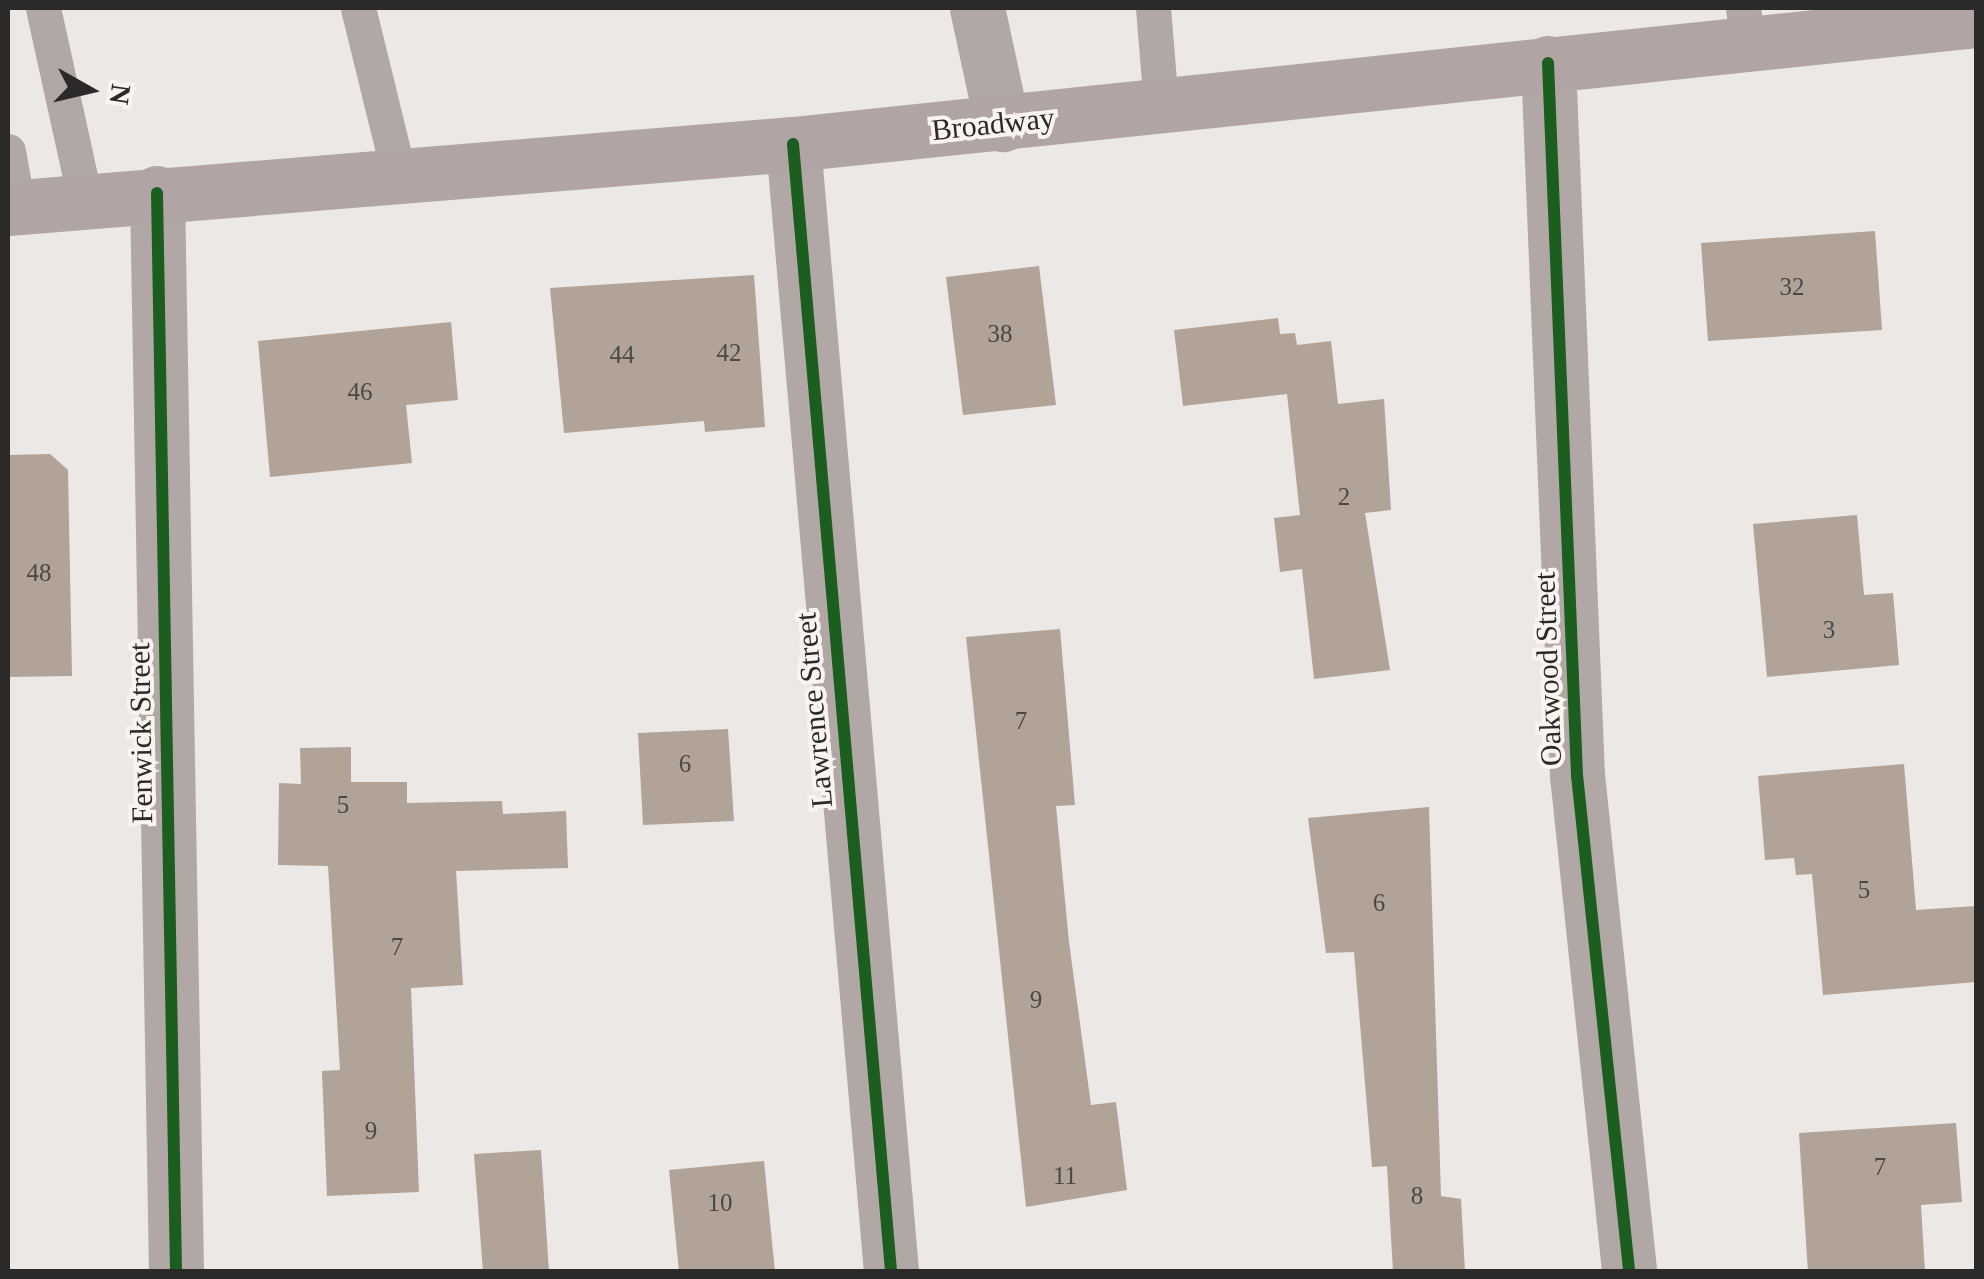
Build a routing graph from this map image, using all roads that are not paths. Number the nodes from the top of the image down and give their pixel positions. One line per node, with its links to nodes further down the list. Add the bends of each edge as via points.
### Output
1 (43, 8): 15 (lane)
2 (358, 8): 13 (lane)
3 (976, 8): 10 (street)
4 (1154, 8): 9 (lane)
5 (1891, 18): 6 (main road, Broadway); 7 (main road, Broadway)
6 (1976, 20)
7 (1746, 25): 8 (main road, Broadway)
8 (1548, 63): 9 (main road, Broadway); 19 (street, Oakwood Street, via 1577,775)
9 (1161, 106): 10 (main road, Broadway)
10 (1002, 124): 11 (main road, Broadway)
11 (793, 144): 13 (main road, Broadway); 18 (street, Lawrence Street)
12 (8, 152): 16 (lane)
13 (400, 175): 14 (main road, Broadway)
14 (157, 194): 15 (main road, Broadway); 17 (street, Fenwick Street)
15 (85, 199): 16 (main road, Broadway)
16 (13, 207)
17 (176, 1272)
18 (892, 1272)
19 (1629, 1272)

